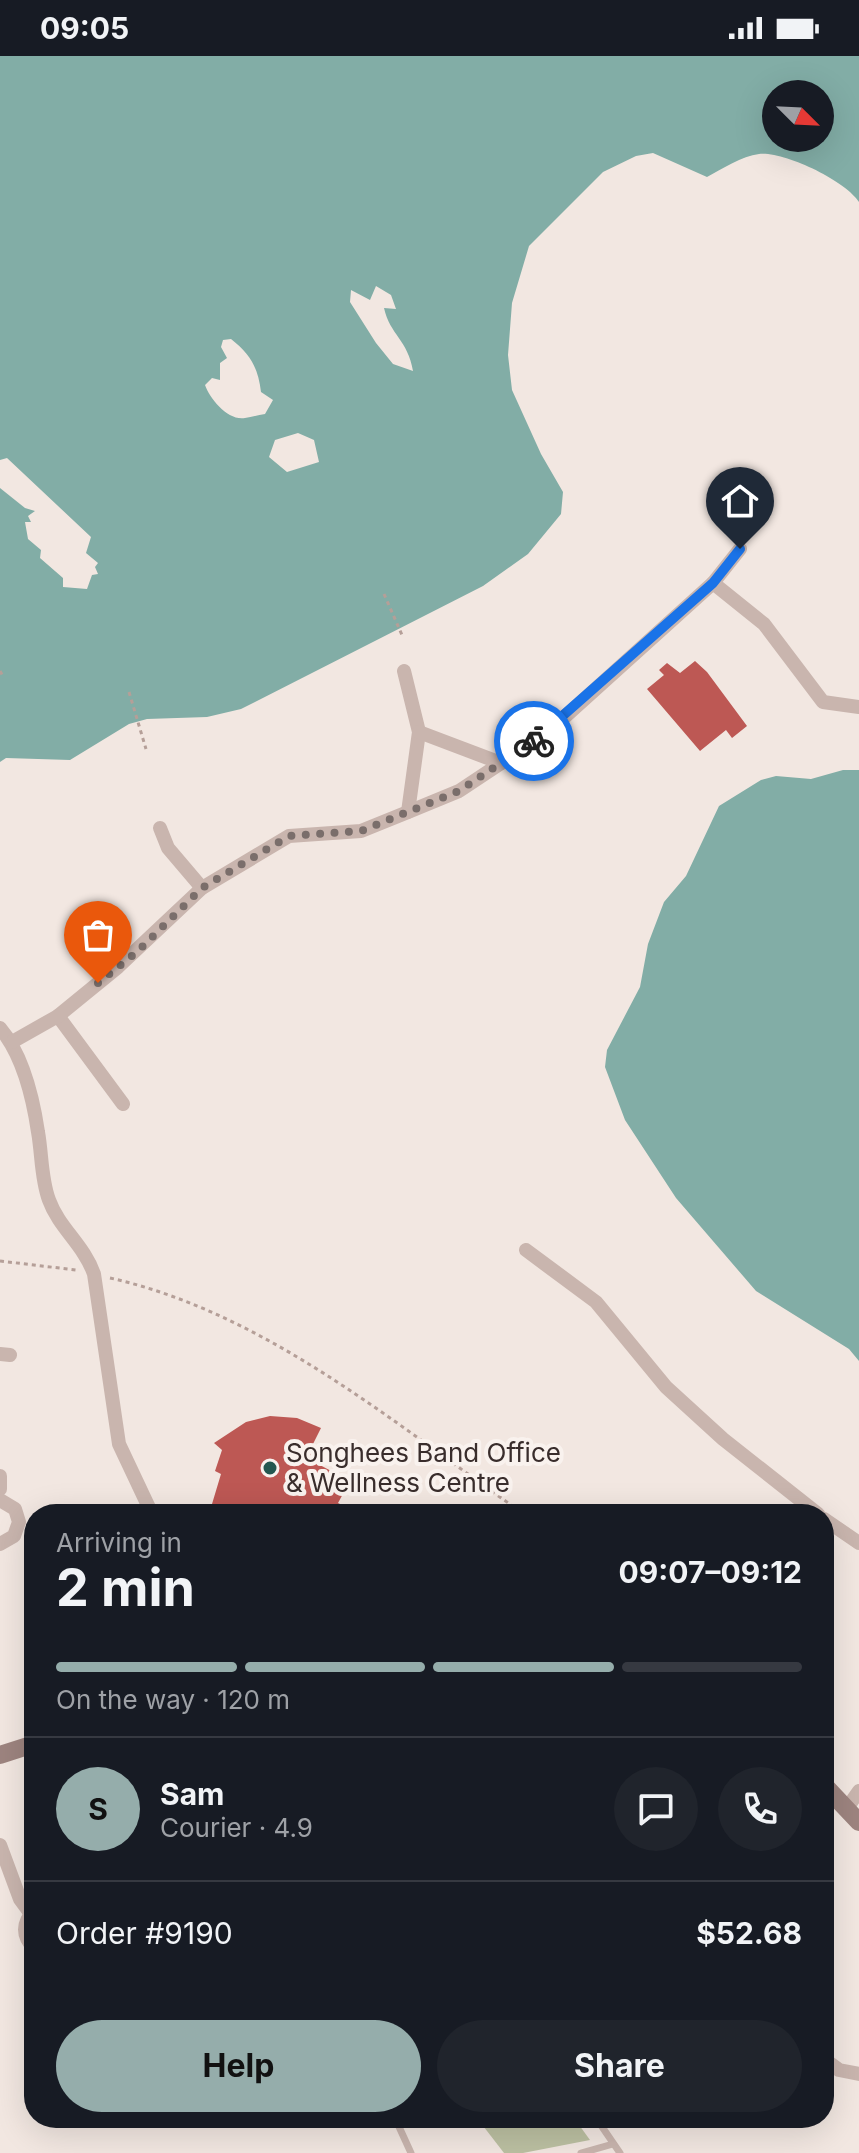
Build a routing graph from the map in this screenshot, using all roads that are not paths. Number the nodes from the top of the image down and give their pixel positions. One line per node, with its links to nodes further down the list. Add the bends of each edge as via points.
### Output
1 (740, 549): 2 (street)
2 (713, 583): 4 (street, via 764,624 823,702); 6 (street, via 548,732)
3 (404, 671): 5 (street)
4 (859, 707)
5 (419, 732): 6 (street); 7 (street)
6 (501, 763): 7 (street, via 459,791)
7 (408, 812): 9 (street, via 361,831 289,836)
8 (160, 828): 9 (street, via 168,848)
9 (202, 888): 10 (street, via 137,952)
10 (58, 1016): 12 (street); 13 (street)
11 (0, 1028): 12 (street)
12 (12, 1042): 18 (street, via 38,1129 48,1198 84,1249 94,1274 119,1444)
13 (123, 1104)
14 (526, 1250): 19 (street, via 596,1302 666,1387)
15 (0, 1476): 16 (street)
16 (0, 1489)
17 (0, 1500): 22 (street, via 15,1509 19,1522 14,1536)
18 (147, 1504)
19 (806, 1504)
20 (834, 1526): 21 (street)
21 (859, 1543)
22 (0, 1544)
23 (24, 1747): 24 (main road)
24 (0, 1755)
25 (859, 1791): 27 (street)
26 (834, 1795): 27 (main road)
27 (853, 1815)
28 (0, 1845): 29 (street)
29 (24, 1904)
30 (834, 2066): 31 (street)
31 (859, 2074)
32 (400, 2128): 35 (lane)
33 (603, 2128): 34 (lane)
34 (613, 2144): 36 (lane); 37 (lane)
35 (411, 2153)
36 (581, 2153)
37 (620, 2153)

